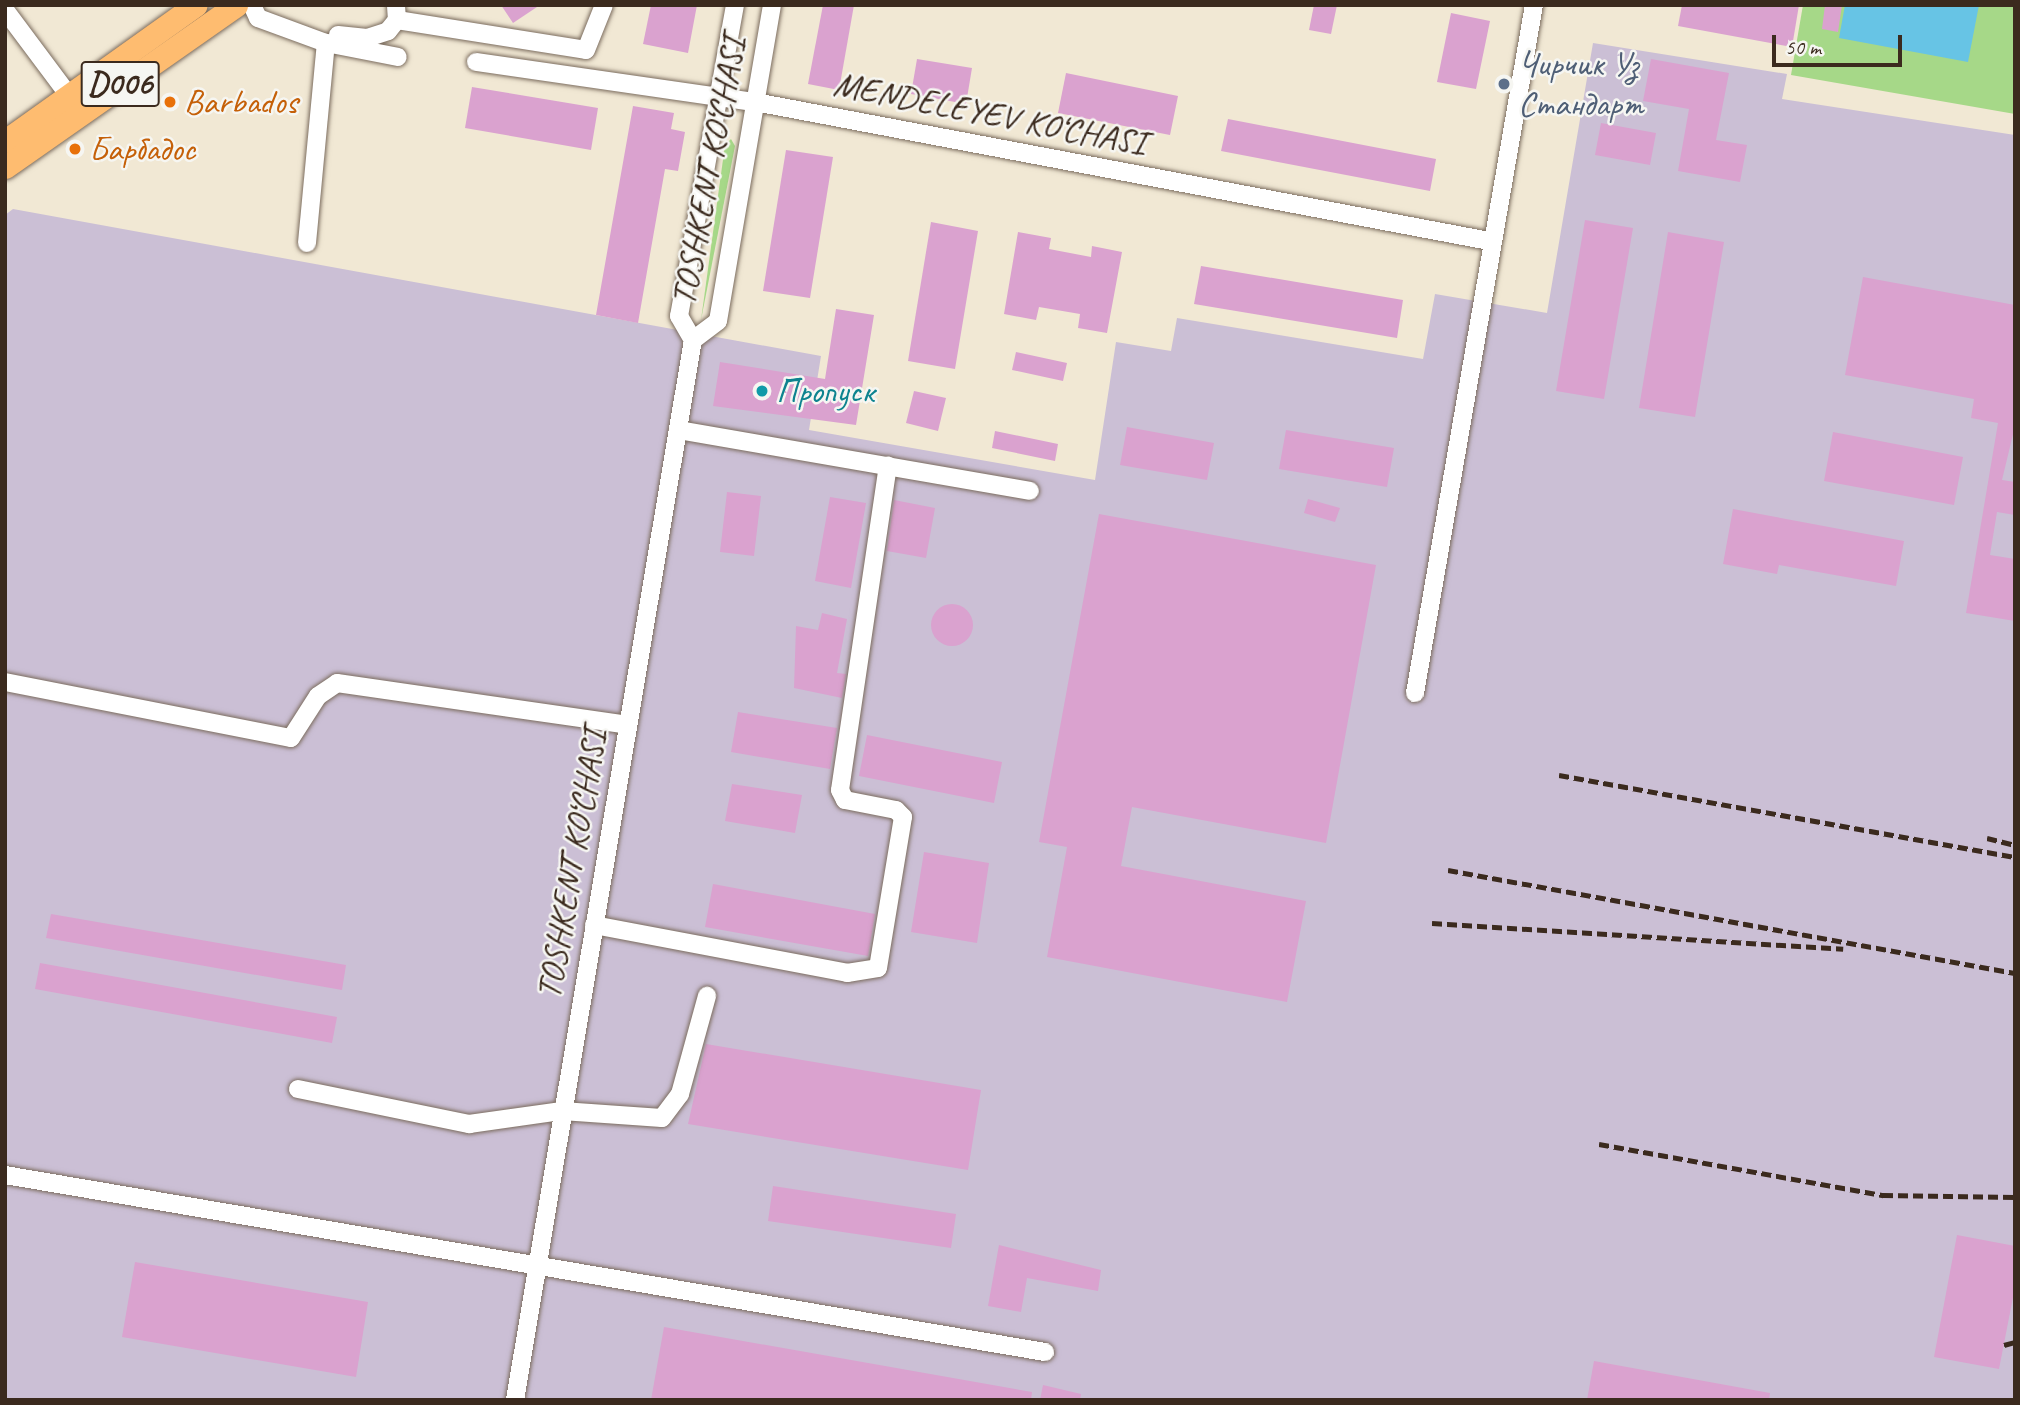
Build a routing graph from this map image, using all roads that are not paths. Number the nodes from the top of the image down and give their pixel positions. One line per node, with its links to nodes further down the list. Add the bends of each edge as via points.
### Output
1 (196, 5): 16 (main road, D006)
2 (236, 5): 16 (main road, D006)
3 (252, 5): 10 (street, via 258,18)
4 (604, 5): 9 (street, via 586,50)
5 (735, 5): 14 (street, TOSHKENT KO‘CHASI)
6 (772, 5): 15 (street, TOSHKENT KO‘CHASI)
7 (1534, 5): 19 (street)
8 (5, 10): 16 (street)
9 (397, 12): 10 (street, via 367,38)
10 (289, 29): 11 (street)
11 (326, 43): 12 (street); 20 (street)
12 (398, 57)
13 (476, 62): 14 (street, MENDELEYEV KO‘CHASI)
14 (719, 97): 15 (street, MENDELEYEV KO‘CHASI); 21 (street, TOSHKENT KO‘CHASI, via 679,316)
15 (755, 102): 19 (street, MENDELEYEV KO‘CHASI); 21 (street, TOSHKENT KO‘CHASI, via 718,321)
16 (75, 104): 17 (main road, D006); 18 (main road, D006)
17 (5, 141)
18 (5, 167)
19 (1489, 241): 26 (street)
20 (306, 243)
21 (693, 340): 22 (street, TOSHKENT KO‘CHASI)
22 (678, 429): 23 (street); 27 (street, TOSHKENT KO‘CHASI)
23 (888, 466): 24 (street); 28 (street, via 840,790 845,800 897,810 903,817 878,968 847,973)
24 (1030, 491)
25 (5, 682): 27 (street, via 291,738 318,696 337,683)
26 (1415, 693)
27 (628, 725): 28 (street, TOSHKENT KO‘CHASI)
28 (594, 925): 31 (street, TOSHKENT KO‘CHASI)
29 (707, 996): 31 (street, via 674,1110 662,1118)
30 (298, 1089): 31 (street, via 468,1124)
31 (562, 1111): 33 (street, TOSHKENT KO‘CHASI)
32 (5, 1175): 33 (street)
33 (537, 1262): 34 (street); 35 (street, TOSHKENT KO‘CHASI)
34 (1045, 1352)
35 (515, 1400)

